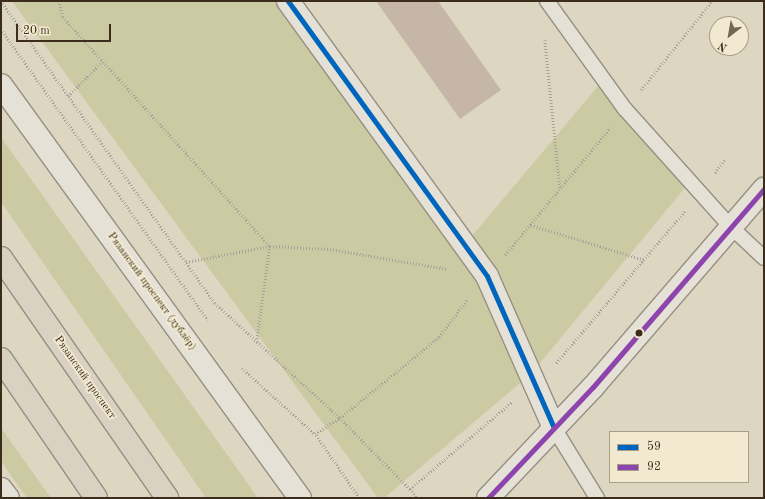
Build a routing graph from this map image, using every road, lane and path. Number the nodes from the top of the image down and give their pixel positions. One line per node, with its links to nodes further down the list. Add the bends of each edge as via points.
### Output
1 (1, 1): 10 (path)
2 (59, 1): 8 (path, via 63,17)
3 (288, 1): 21 (main road)
4 (547, 1): 11 (lane)
5 (712, 1): 11 (path)
6 (1, 29): 22 (path)
7 (544, 32): 12 (path)
8 (102, 62): 10 (path); 16 (path)
9 (1, 85): 34 (main road, Рязанский проспект (дублёр))
10 (68, 96): 20 (path)
11 (625, 109): 12 (path); 15 (lane)
12 (560, 188): 14 (path)
13 (764, 189): 15 (main road)
14 (531, 226): 19 (path); 21 (path)
15 (731, 228): 18 (lane); 27 (main road, via 593,387)
16 (270, 246): 20 (path); 21 (path, via 330,249); 23 (path)
17 (1, 258): 33 (main road, Рязанский проспект)
18 (764, 258)
19 (645, 260)
20 (186, 262): 23 (path, via 215,303)
21 (486, 276): 26 (path, via 439,336); 27 (main road)
22 (210, 323)
23 (257, 342): 26 (path)
24 (1, 360): 32 (main road)
25 (238, 362): 28 (path)
26 (340, 418): 28 (path)
27 (554, 428): 37 (main road); 38 (lane)
28 (315, 434): 35 (path)
29 (1, 489): 31 (main road)
30 (410, 489): 36 (path)
31 (8, 498)
32 (96, 498)
33 (167, 498)
34 (300, 498)
35 (358, 498)
36 (417, 498)
37 (488, 498)
38 (597, 498)

